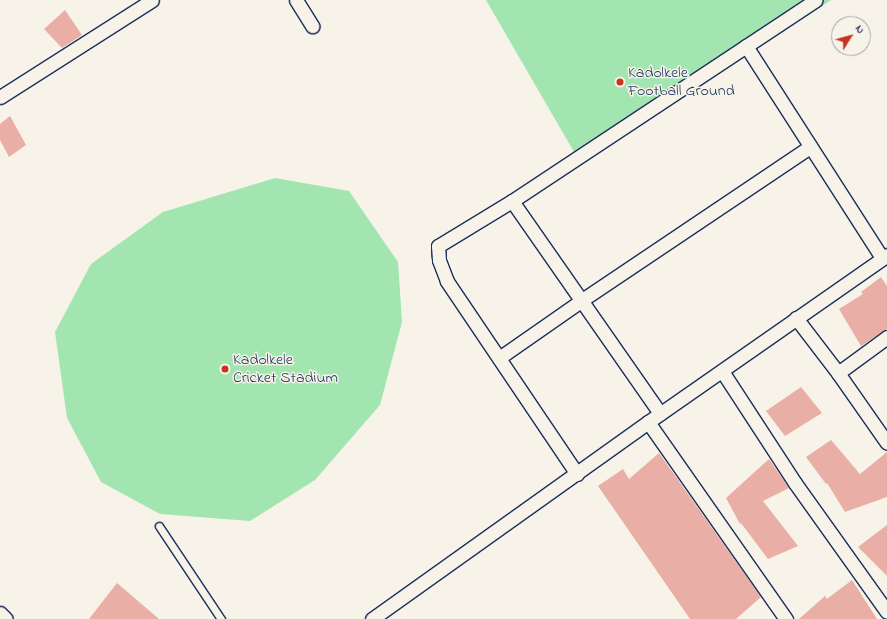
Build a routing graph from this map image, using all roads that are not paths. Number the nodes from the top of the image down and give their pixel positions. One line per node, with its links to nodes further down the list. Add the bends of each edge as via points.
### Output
1 (152, 0): 6 (street)
2 (296, 0): 4 (street)
3 (816, 0): 5 (street)
4 (312, 26)
5 (746, 46): 7 (street); 8 (street)
6 (0, 98)
7 (810, 147): 9 (street); 10 (street)
8 (512, 201): 10 (street); 13 (street, via 438,246 439,260 447,281)
9 (885, 256): 11 (street)
10 (582, 300): 13 (street); 16 (street)
11 (796, 318): 14 (street); 15 (street)
12 (887, 337): 15 (street)
13 (499, 358): 19 (street)
14 (722, 371): 16 (street); 21 (street, via 795,483)
15 (838, 372): 18 (street)
16 (660, 413): 17 (street)
17 (648, 422): 19 (street); 26 (street)
18 (887, 443)
19 (577, 474): 25 (street)
20 (159, 526): 24 (lane)
21 (887, 612)
22 (0, 613): 23 (street)
23 (6, 619)
24 (221, 619)
25 (372, 619)
26 (786, 619)

